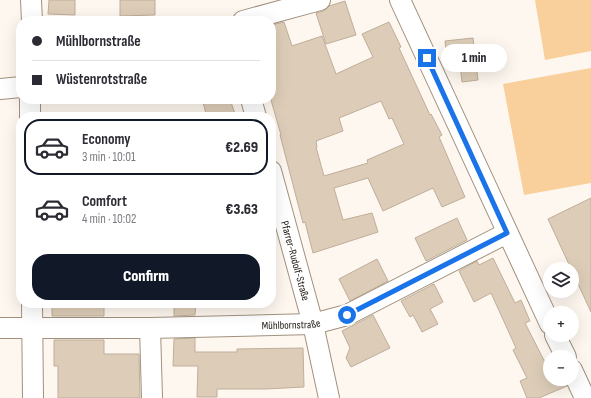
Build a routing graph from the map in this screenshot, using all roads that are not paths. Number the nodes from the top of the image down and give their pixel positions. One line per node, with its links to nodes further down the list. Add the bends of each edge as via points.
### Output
1 (31, 0): 4 (street)
2 (320, 0): 5 (street)
3 (400, 0): 9 (street)
4 (32, 16)
5 (261, 16)
6 (16, 87): 7 (street)
7 (0, 89)
8 (276, 189): 12 (street, Pfarrer-Rudolf-Straße)
9 (507, 233): 11 (street); 12 (street, Mühlbornstraße, via 347,315)
10 (32, 308): 13 (street)
11 (543, 309)
12 (313, 324): 15 (street, Mühlbornstraße); 19 (street, Pfarrer-Rudolf-Straße)
13 (33, 327): 14 (street, Mühlbornstraße); 15 (street, Mühlbornstraße); 17 (street)
14 (0, 328)
15 (150, 328): 18 (street)
16 (579, 385): 20 (street)
17 (33, 398)
18 (152, 398)
19 (329, 398)
20 (585, 398)

